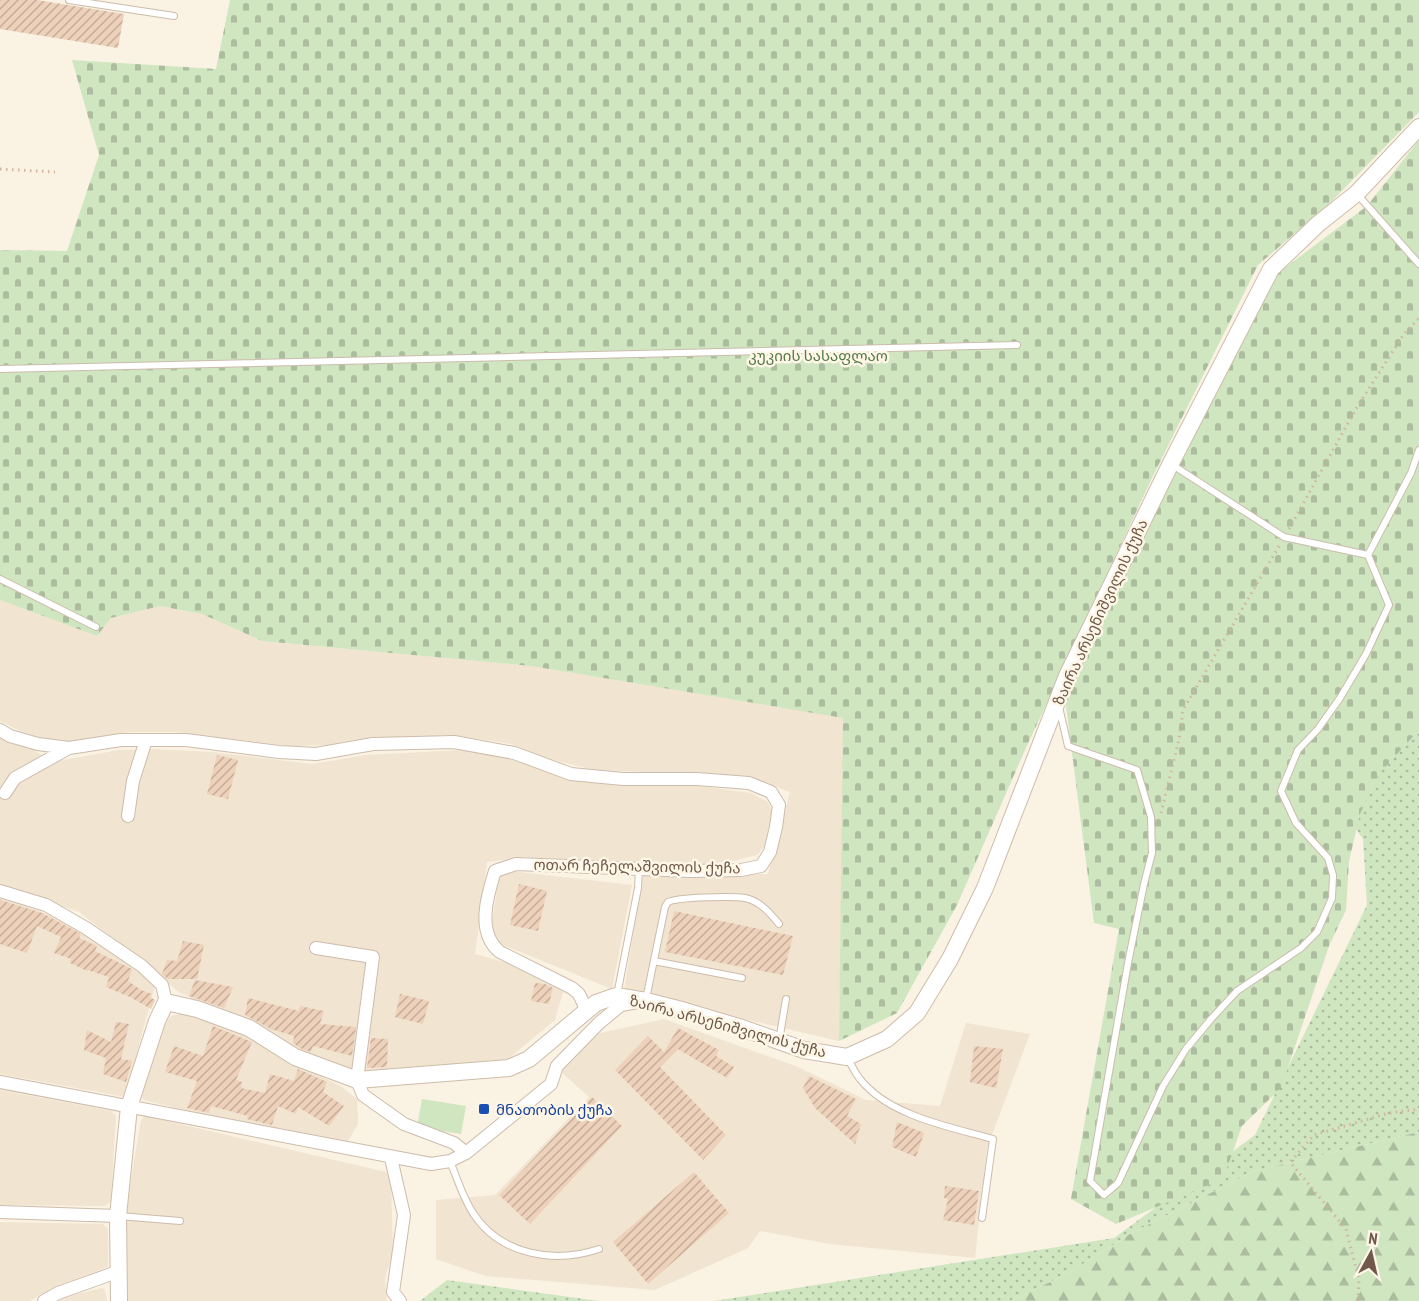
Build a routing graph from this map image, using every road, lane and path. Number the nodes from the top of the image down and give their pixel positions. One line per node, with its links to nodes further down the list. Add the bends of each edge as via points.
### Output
1 (69, 0): 2 (lane)
2 (174, 16)
3 (1419, 127): 6 (street, ზაირა არსენიშვილის ქუჩა)
4 (0, 169): 5 (path)
5 (55, 172)
6 (1357, 193): 7 (lane); 12 (street, ზაირა არსენიშვილის ქუჩა, via 1271,269)
7 (1419, 264)
8 (1419, 318): 13 (path, via 1404,334 1358,407)
9 (1017, 345): 10 (lane)
10 (0, 369)
11 (1419, 450): 14 (lane)
12 (1171, 463): 13 (lane); 17 (street, ზაირა არსენიშვილის ქუჩა, via 1066,676)
13 (1284, 537): 14 (lane); 23 (path, via 1183,710)
14 (1368, 555): 17 (lane, via 1389,605 1340,698 1299,750 1281,791 1296,824 1328,858 1333,875 1332,898 1317,932 1301,948 1237,991 1186,1049 1163,1086 1118,1183 1104,1195 1090,1181 1152,853 1151,817 1137,770 1068,746)
15 (0, 579): 16 (lane)
16 (96, 627)
17 (1057, 702): 36 (street, ზაირა არსენიშვილის ქუჩა, via 986,888 950,959 917,1013 886,1039)
18 (0, 730): 20 (street, ოთარ ჩეჩელაშვილის ქუჩა, via 38,744)
19 (146, 740): 20 (street, ოთარ ჩეჩელაშვილის ქუჩა); 22 (street, via 133,781); 24 (street, ოთარ ჩეჩელაშვილის ქუჩა, via 186,740 316,754 373,744 454,742 514,753 571,774 749,783 771,792 779,805 770,852 761,866 731,870)
20 (69, 748): 21 (street, via 15,778)
21 (5, 793)
22 (128, 816)
23 (1160, 819)
24 (639, 869): 30 (lane); 34 (street, ოთარ ჩეჩელაშვილის ქუჩა, via 516,864 495,871 487,895 486,936 492,946 572,988)
25 (0, 891): 33 (street, via 46,905 86,928 142,966 162,985)
26 (779, 924): 28 (lane, via 760,905 745,898 674,899 665,907)
27 (316, 948): 37 (street, via 373,957)
28 (654, 961): 29 (lane); 32 (lane)
29 (742, 978)
30 (616, 996): 32 (street, ზაირა არსენიშვილის ქუჩა); 34 (street, ზაირა არსენიშვილის ქუჩა)
31 (786, 999): 35 (lane)
32 (646, 1001): 35 (street, ზაირა არსენიშვილის ქუჩა); 41 (street, via 621,1005 599,1023 557,1066 551,1084)
33 (166, 1002): 37 (street, ზაირა არსენიშვილის ქუჩა, via 249,1028 295,1057); 39 (street)
34 (586, 1011): 37 (street, ზაირა არსენიშვილის ქუჩა, via 529,1059 509,1068)
35 (779, 1041): 36 (street, ზაირა არსენიშვილის ქუჩა, via 804,1050)
36 (847, 1057): 46 (lane, via 860,1080 896,1107 929,1122 993,1138)
37 (357, 1080): 41 (street, via 363,1095 404,1124 454,1143)
38 (0, 1082): 39 (street)
39 (129, 1107): 42 (street); 45 (street)
40 (1419, 1109): 53 (path, via 1389,1113 1314,1135 1290,1162 1346,1229 1359,1280)
41 (466, 1153): 43 (street)
42 (391, 1158): 43 (street, via 430,1164); 52 (street, via 404,1215 393,1292)
43 (450, 1161): 48 (lane, via 473,1213 494,1236 533,1255)
44 (0, 1212): 45 (street)
45 (118, 1216): 47 (lane); 49 (street)
46 (982, 1218)
47 (180, 1221)
48 (598, 1250)
49 (117, 1272): 50 (street); 51 (street)
50 (44, 1301)
51 (118, 1301)
52 (400, 1301)
53 (1358, 1301)

